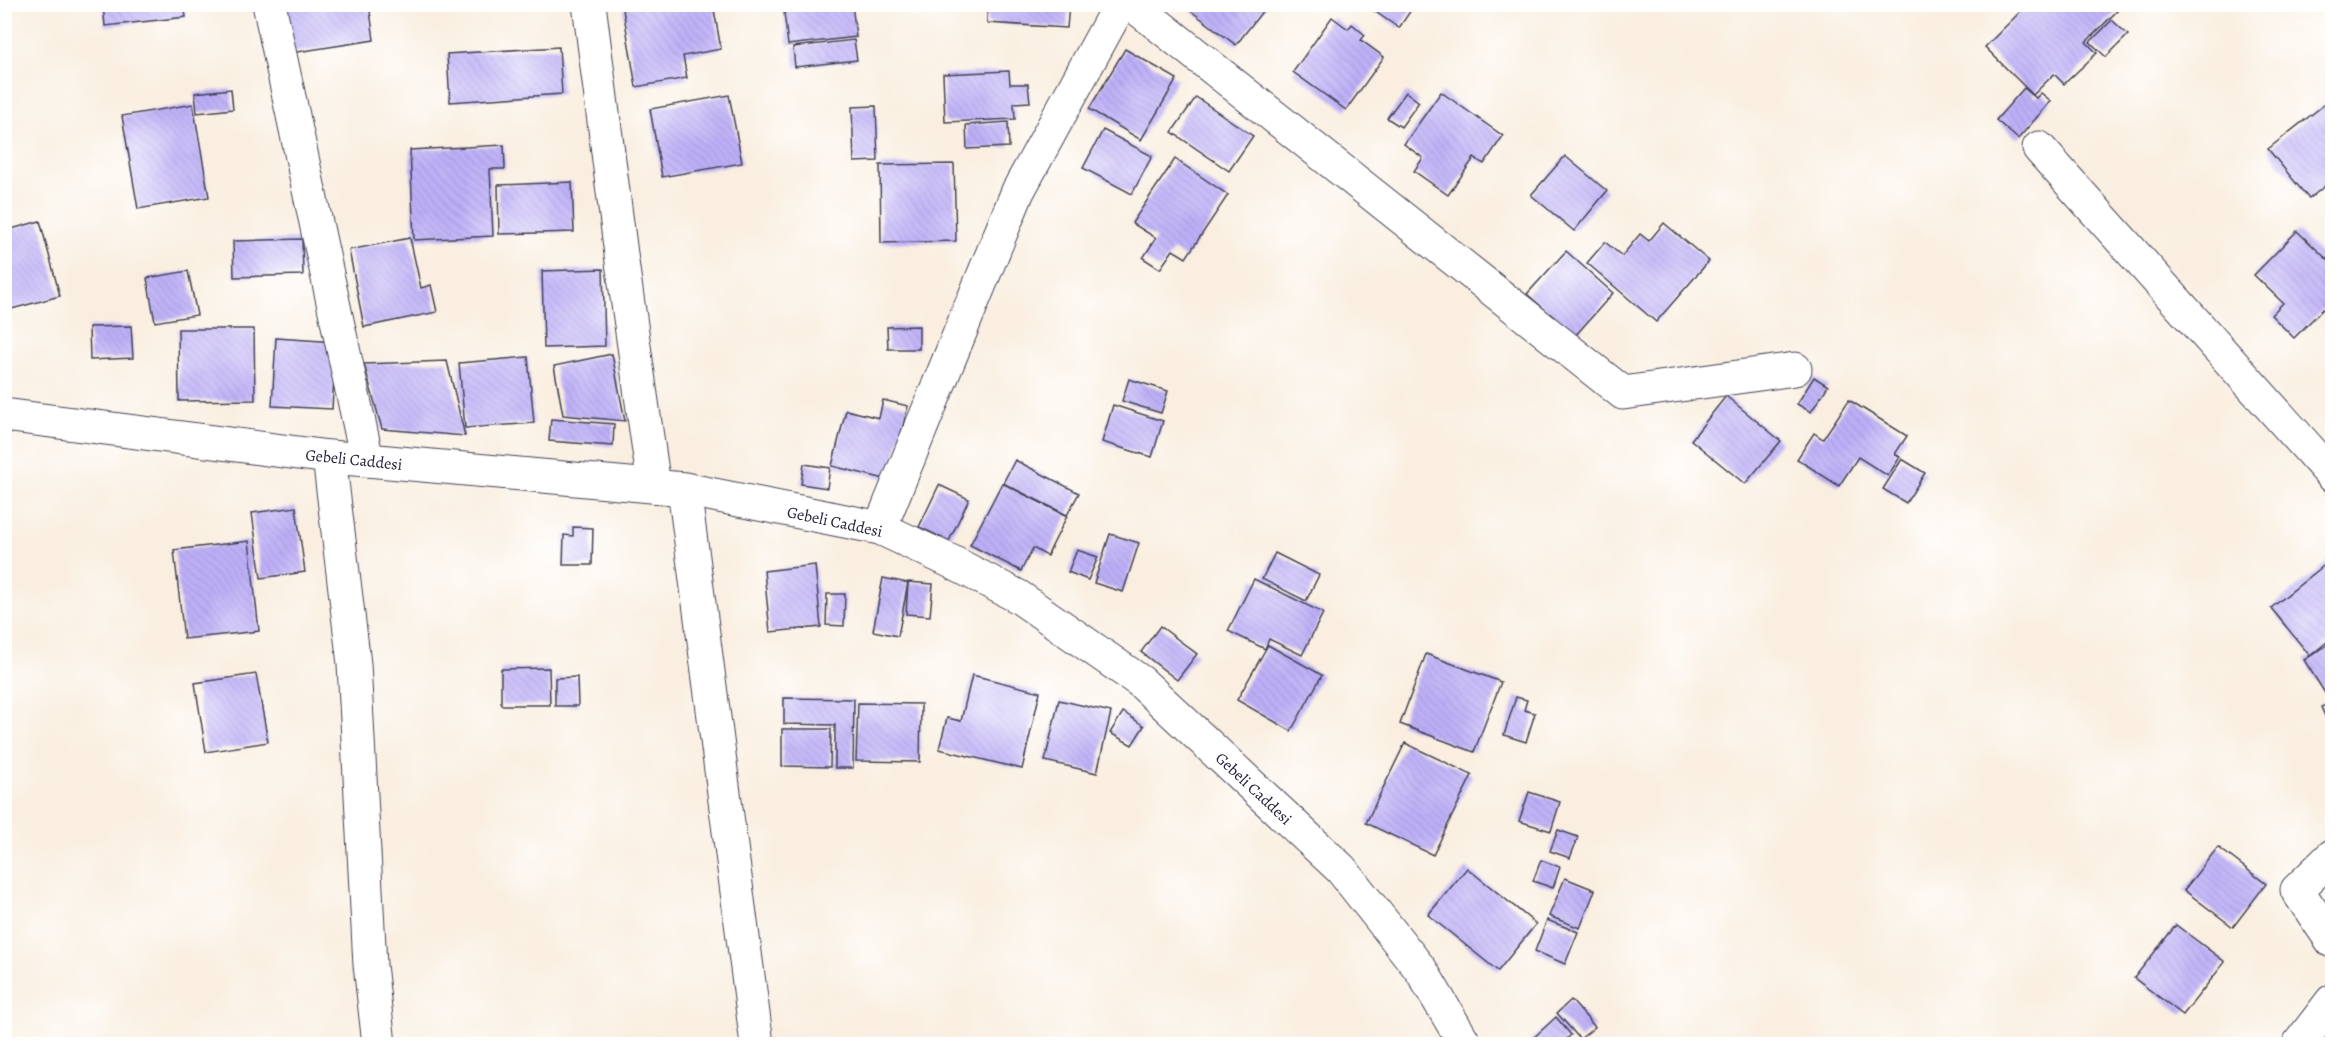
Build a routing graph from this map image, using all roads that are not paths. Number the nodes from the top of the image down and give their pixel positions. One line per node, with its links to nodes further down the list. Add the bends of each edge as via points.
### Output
1 (269, 4): 9 (street)
2 (589, 4): 11 (street, via 621,262)
3 (1120, 4): 12 (street, via 1018,191)
4 (1132, 4): 6 (street, via 1623,393)
5 (2039, 148): 10 (street)
6 (1795, 369)
7 (4, 415): 8 (street, Gebeli Caddesi)
8 (328, 457): 9 (street, Gebeli Caddesi); 16 (street, via 354,664 370,966)
9 (367, 460): 11 (street, Gebeli Caddesi)
10 (2332, 475)
11 (669, 487): 12 (street, Gebeli Caddesi); 17 (street)
12 (880, 528): 18 (street, Gebeli Caddesi, via 1019,597 1142,682 1341,868 1421,970)
13 (2332, 856): 14 (street, via 2297,890)
14 (2332, 941)
15 (2332, 1001): 19 (street)
16 (379, 1044)
17 (757, 1044)
18 (1465, 1044)
19 (2299, 1044)

